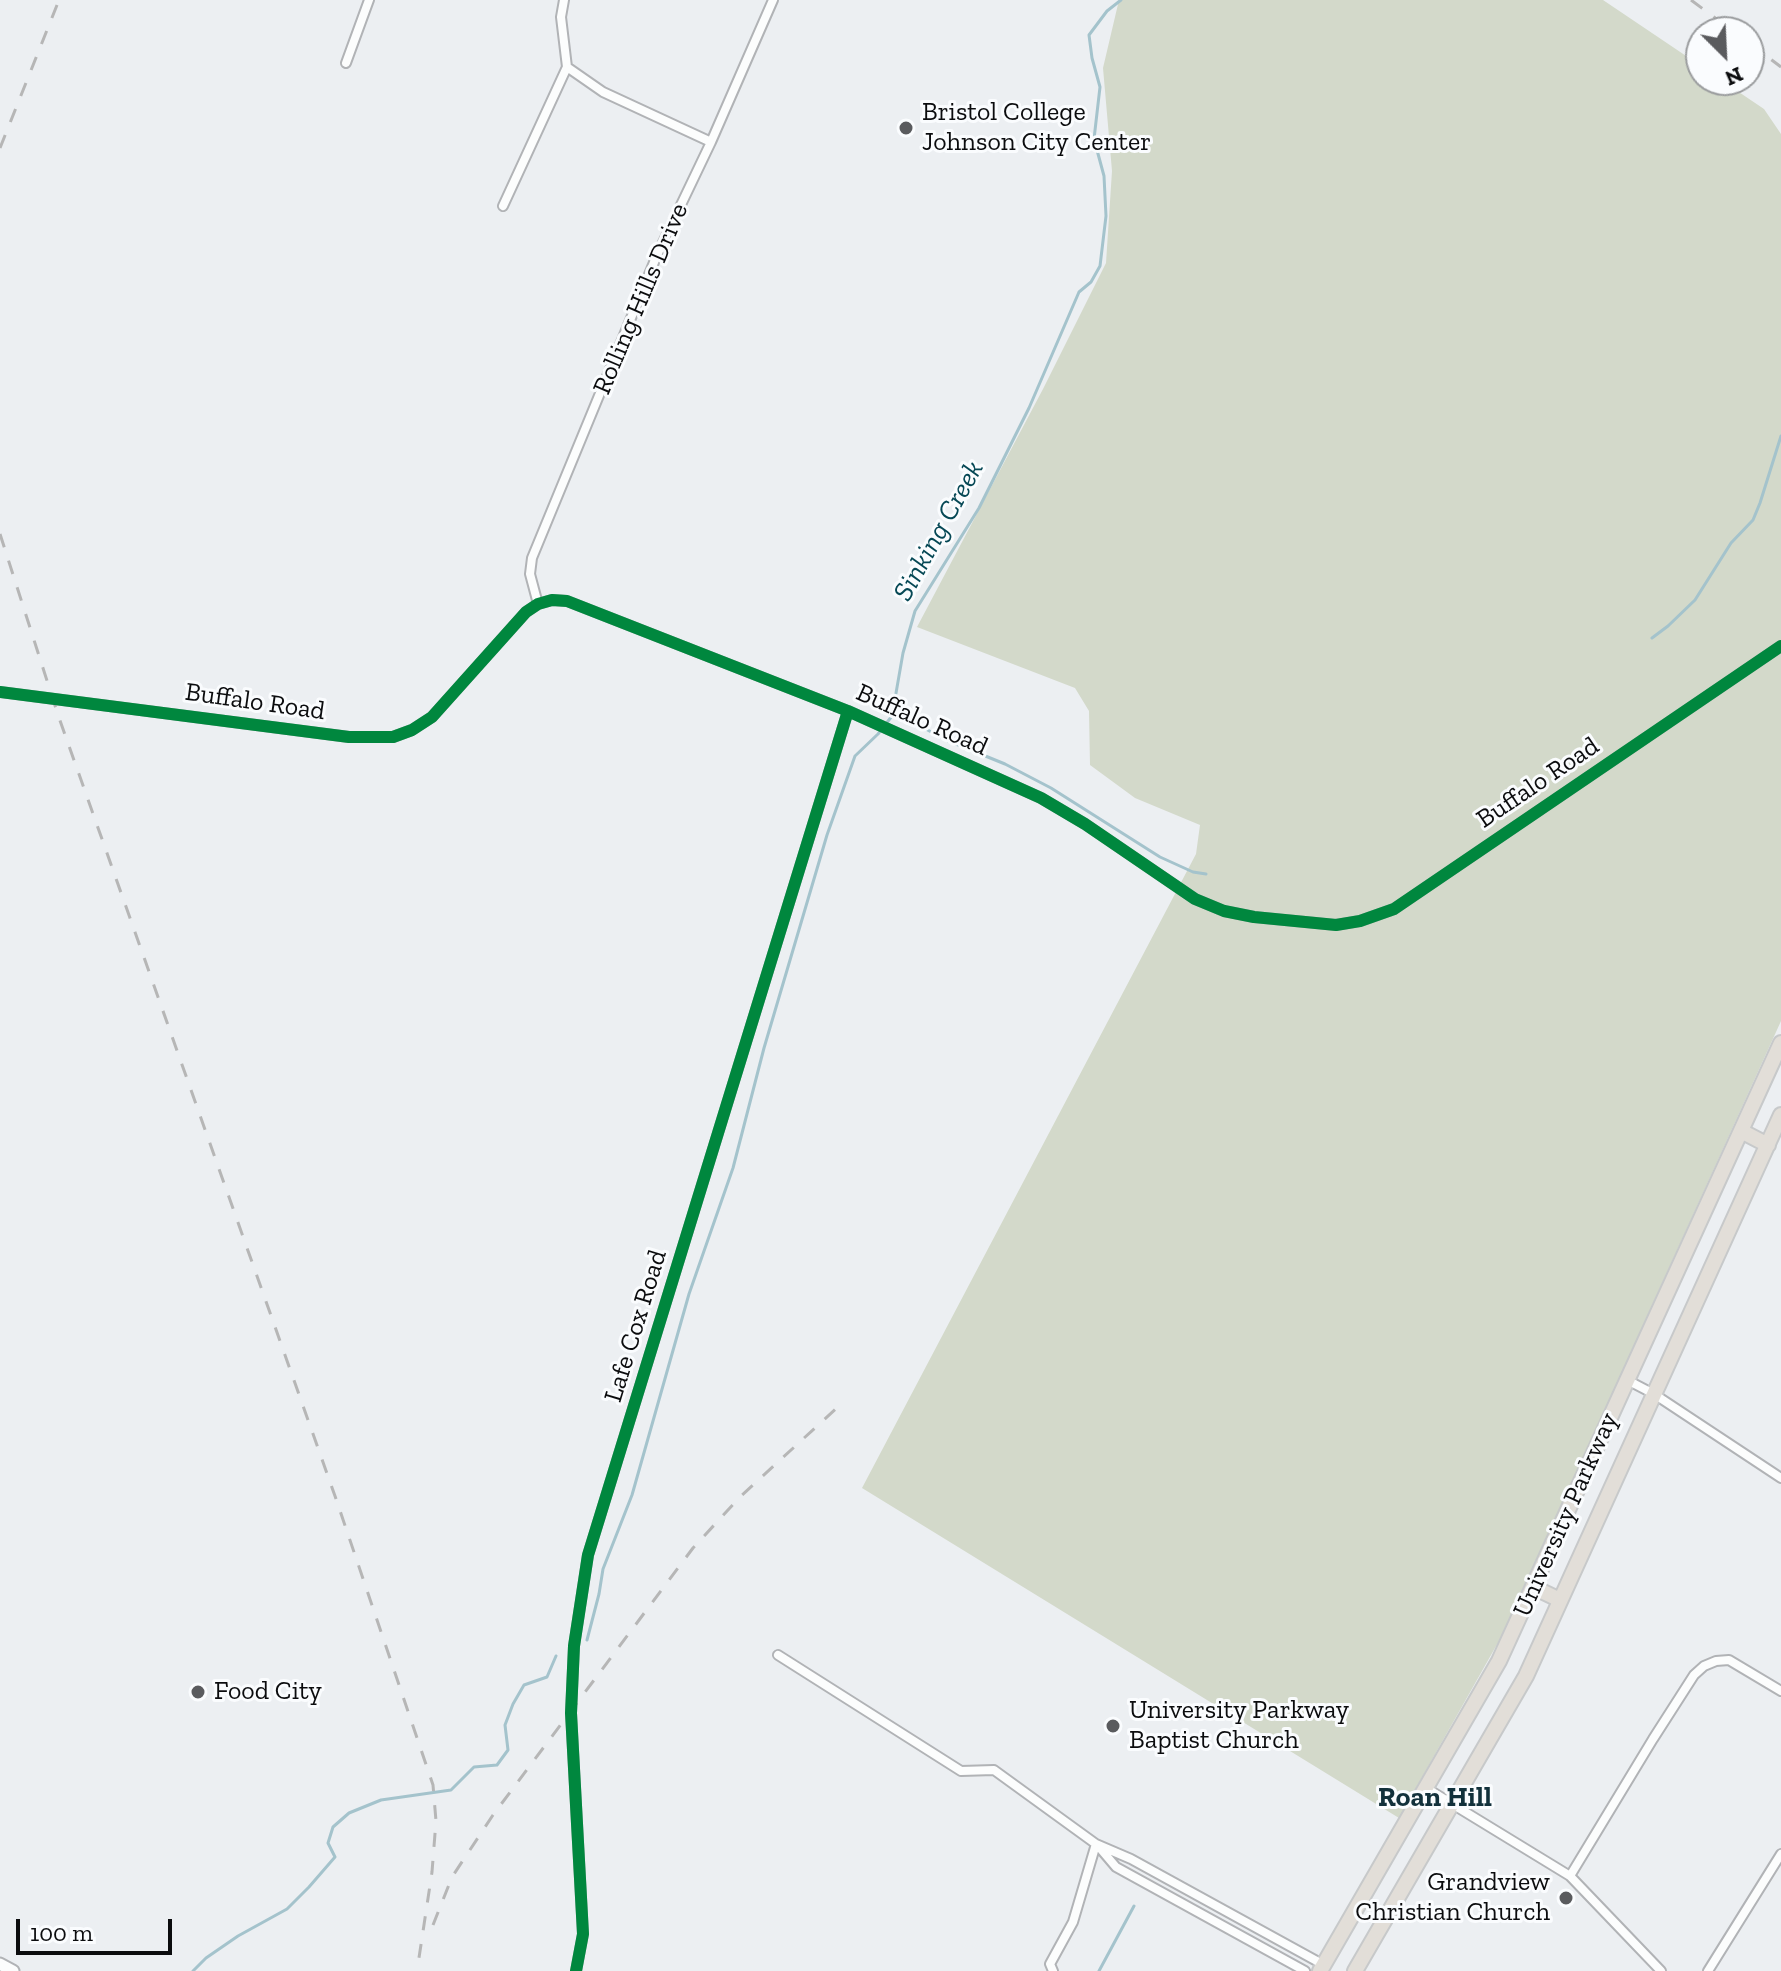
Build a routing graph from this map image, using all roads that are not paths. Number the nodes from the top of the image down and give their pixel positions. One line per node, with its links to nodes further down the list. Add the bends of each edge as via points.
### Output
1 (369, 0): 4 (street)
2 (564, 0): 5 (street)
3 (773, 0): 6 (street, Rolling Hills Drive)
4 (346, 63)
5 (567, 67): 6 (street, via 603,92); 7 (street)
6 (711, 142): 8 (street, Rolling Hills Drive, via 657,255 532,558 530,574)
7 (503, 206)
8 (538, 604): 10 (street, Buffalo Road, via 432,717 393,737 349,737); 11 (street, Buffalo Road, via 552,600 586,607)
9 (1781, 646): 11 (street, Buffalo Road, via 1394,909 1336,925 1236,913 1195,899 1041,798)
10 (0, 692)
11 (848, 711): 33 (street, Lafe Cox Road, via 588,1555 574,1646 571,1713 583,1934)
12 (1781, 1043): 14 (highway, University Parkway)
13 (1781, 1115): 15 (highway, University Parkway)
14 (1741, 1131): 15 (highway); 16 (highway, University Parkway)
15 (1768, 1145): 17 (highway, University Parkway)
16 (1627, 1380): 17 (street); 19 (highway, University Parkway)
17 (1654, 1394): 18 (street); 20 (highway, University Parkway)
18 (1781, 1478)
19 (1533, 1587): 20 (highway); 23 (highway, University Parkway, via 1499,1661)
20 (1560, 1600): 24 (highway, University Parkway, via 1526,1676)
21 (778, 1655): 25 (street, via 961,1771 994,1770)
22 (1781, 1691): 27 (street, via 1729,1660 1704,1666)
23 (1426, 1788): 24 (street); 28 (highway, University Parkway)
24 (1452, 1806): 27 (street); 29 (highway, University Parkway)
25 (1096, 1844): 31 (street); 34 (street, via 1073,1922 1050,1964); 35 (street, via 1116,1867)
26 (1781, 1854): 38 (street)
27 (1570, 1876): 37 (street)
28 (1348, 1924): 29 (highway); 31 (highway, University Parkway)
29 (1374, 1938): 36 (highway, University Parkway)
30 (0, 1964): 32 (main road)
31 (1322, 1968)
32 (13, 1971)
33 (576, 1971)
34 (1053, 1971)
35 (1305, 1971)
36 (1355, 1971)
37 (1661, 1971)
38 (1708, 1971)

